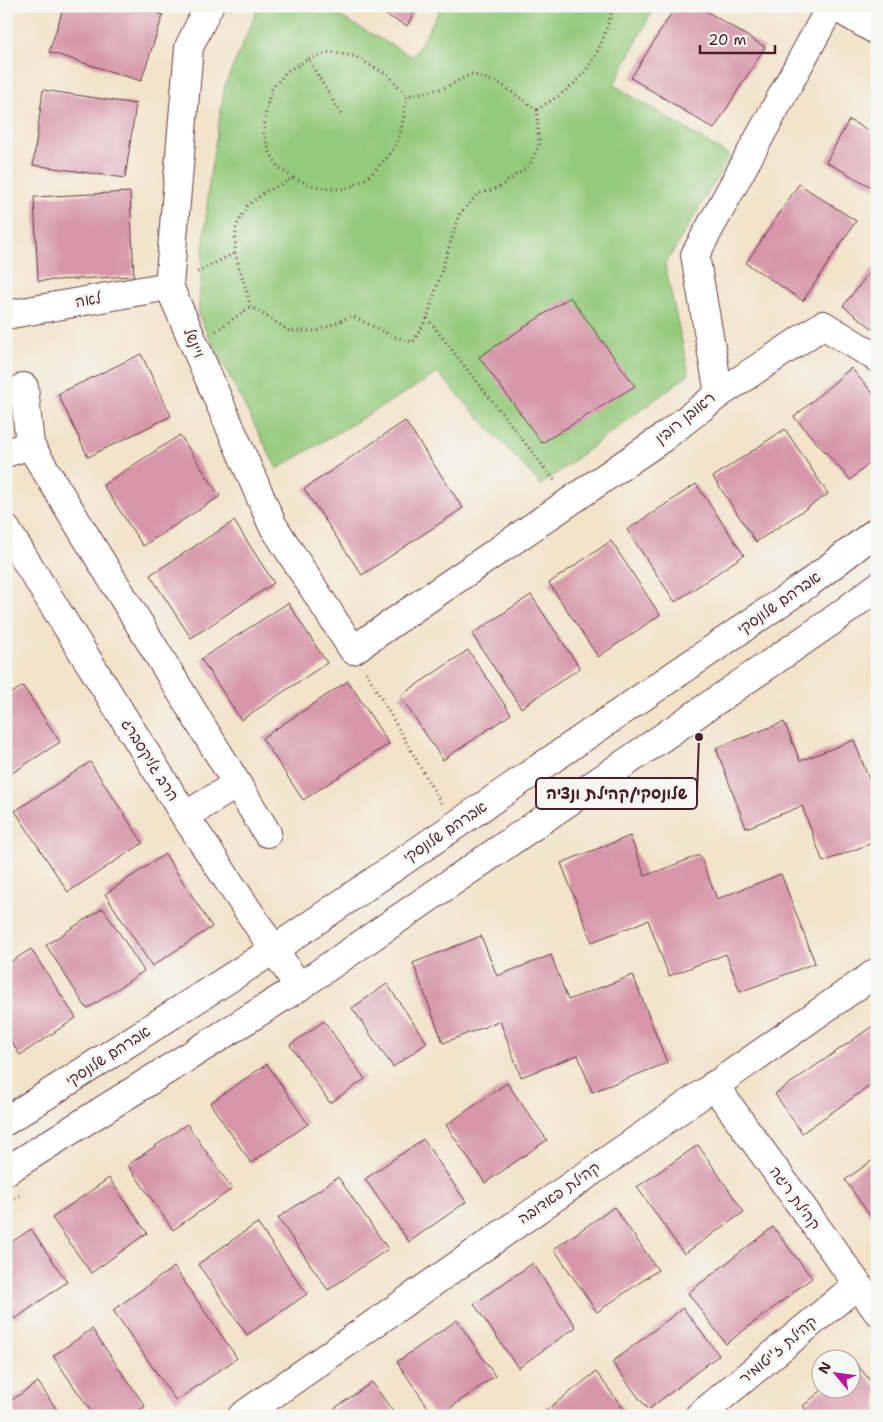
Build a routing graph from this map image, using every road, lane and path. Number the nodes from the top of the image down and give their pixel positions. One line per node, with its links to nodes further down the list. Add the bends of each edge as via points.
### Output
1 (209, 6): 11 (street, ויינשל, via 189,47)
2 (613, 6): 7 (path, via 606,32 592,62 570,87)
3 (833, 6): 4 (street); 18 (street, ראובן רובין, via 694,255)
4 (877, 31)
5 (308, 60): 6 (path, via 330,52 354,56 388,75); 8 (path); 9 (path, via 286,72 271,90 266,110 264,133 270,152 278,167)
6 (407, 96): 7 (path, via 444,88 471,74 500,83); 9 (path, via 399,137 392,151 360,183 345,189 316,187)
7 (537, 110): 14 (path, via 539,145 529,166 498,188 478,194 459,216)
8 (341, 114)
9 (293, 178): 10 (path, via 265,192 247,206 236,226)
10 (235, 252): 11 (path); 12 (path)
11 (169, 286): 13 (street, לאה); 15 (street, ויינשל)
12 (251, 306): 14 (path, via 289,331 317,330 352,316 392,336 414,342); 15 (path)
13 (6, 315)
14 (427, 318): 20 (path)
15 (195, 346): 24 (street, ויינשל, via 272,524)
16 (877, 358): 18 (street, via 823,325)
17 (24, 387): 19 (street)
18 (718, 394): 20 (street, ראובן רובין, via 664,437)
19 (18, 449): 25 (street)
20 (571, 500): 24 (street, ראובן רובין)
21 (6, 529): 26 (street, הרב גליקסברג)
22 (877, 531): 27 (street, אברהם שלונסקי, via 809,583)
23 (877, 587): 31 (street)
24 (353, 650): 27 (path)
25 (237, 784): 26 (street); 28 (street)
26 (185, 816): 29 (street, הרב גליקסברג)
27 (454, 825): 29 (street, אברהם שלונסקי)
28 (267, 832)
29 (275, 949): 31 (street, הרב גליקסברג); 33 (street, אברהם שלונסקי)
30 (877, 972): 32 (street, קהילת פאדובה)
31 (299, 987): 34 (street)
32 (714, 1085): 35 (street, קהילת ריגה); 37 (street, קהילת פאדובה)
33 (6, 1121)
34 (6, 1171)
35 (857, 1285): 36 (street, קהילת ריגה); 38 (street, קהילת ז'יטומיר)
36 (877, 1311)
37 (242, 1416)
38 (699, 1416)

